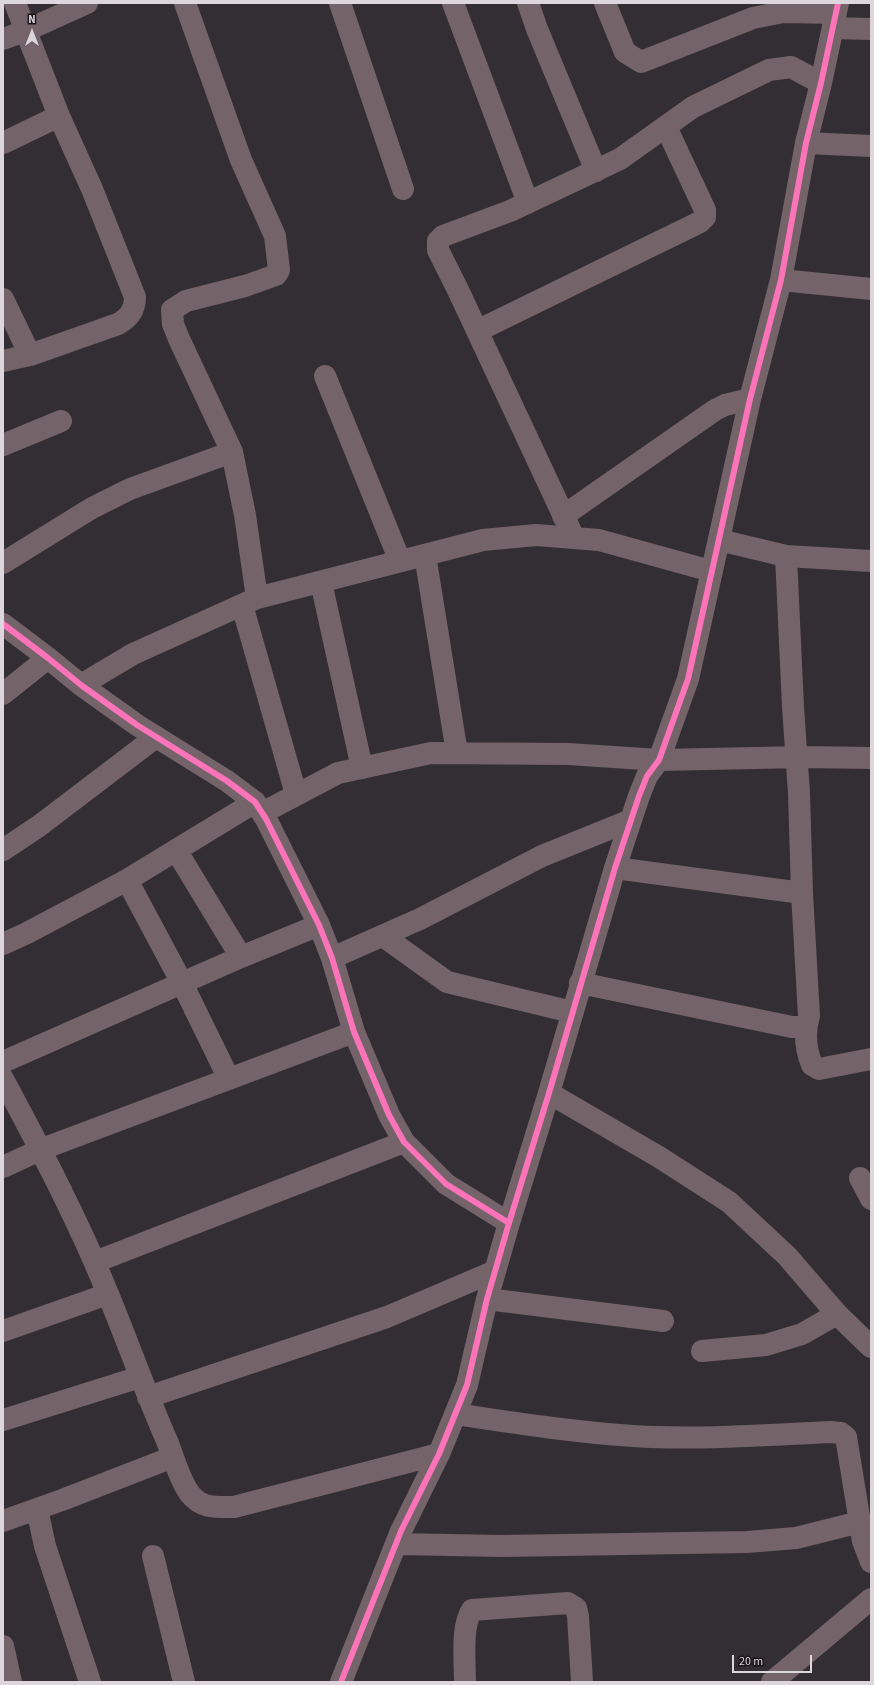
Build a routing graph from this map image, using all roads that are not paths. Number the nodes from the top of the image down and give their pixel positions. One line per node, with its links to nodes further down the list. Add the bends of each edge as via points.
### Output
1 (15, 3): 10 (street)
2 (87, 3): 10 (street)
3 (185, 3): 31 (street, via 241,160 275,236 279,260 276,275 186,302 172,310 173,324 179,339)
4 (340, 3): 19 (street)
5 (453, 3): 20 (street)
6 (528, 3): 18 (street)
7 (605, 3): 8 (street, via 625,52 641,62 752,18 783,12)
8 (836, 15): 9 (street); 12 (street)
9 (871, 29)
10 (25, 31): 11 (street); 13 (street)
11 (3, 39)
12 (821, 83): 14 (street, via 791,67 769,70 693,107); 16 (street)
13 (59, 116): 15 (street); 25 (street, via 136,297 136,306 128,319 118,324)
14 (666, 127): 18 (street, via 620,159); 24 (street, via 705,210 705,217 700,222)
15 (3, 143)
16 (806, 143): 17 (street); 21 (street)
17 (871, 146)
18 (596, 171): 20 (street)
19 (403, 189)
20 (528, 203): 24 (street, via 443,236 438,241 438,250)
21 (781, 280): 22 (street); 28 (street)
22 (871, 288)
23 (3, 299): 25 (street)
24 (477, 331): 32 (street)
25 (30, 355): 26 (street)
26 (3, 361)
27 (325, 376): 37 (street)
28 (750, 399): 32 (street, via 715,410); 34 (street)
29 (61, 421): 30 (street)
30 (3, 445)
31 (232, 452): 39 (street, via 130,489 92,508); 42 (street, via 245,515)
32 (563, 516): 33 (street)
33 (574, 538): 35 (street, via 536,535 483,540); 40 (street, via 599,540)
34 (719, 540): 36 (street); 40 (street)
35 (425, 555): 37 (street); 48 (street)
36 (786, 556): 38 (street); 49 (street)
37 (400, 561): 41 (street)
38 (871, 561)
39 (3, 564)
40 (711, 571): 51 (street, via 688,679)
41 (321, 582): 42 (street); 52 (street)
42 (250, 602): 45 (street, via 133,654); 53 (street)
43 (3, 624): 44 (street)
44 (48, 658): 45 (street); 46 (street)
45 (81, 684): 47 (street)
46 (3, 694)
47 (156, 737): 54 (street, via 227,781); 56 (street, via 39,826)
48 (457, 753): 51 (street, via 568,754); 52 (street, via 431,753)
49 (797, 758): 50 (street); 51 (street); 60 (street)
50 (871, 758)
51 (659, 760): 55 (street, via 647,776)
52 (362, 768): 53 (street, via 338,773)
53 (296, 794): 54 (street)
54 (258, 807): 57 (street); 61 (street)
55 (631, 820): 58 (street); 62 (street, via 542,856)
56 (3, 850)
57 (176, 850): 59 (street); 64 (street)
58 (615, 868): 60 (street); 67 (street)
59 (127, 880): 63 (street, via 27,934); 66 (street)
60 (802, 893): 69 (street, via 809,1016)
61 (319, 925): 64 (street); 65 (street)
62 (383, 936): 65 (street); 68 (street, via 448,982)
63 (3, 944)
64 (241, 957): 66 (street)
65 (332, 958): 70 (street)
66 (182, 983): 72 (street); 74 (street)
67 (580, 983): 68 (street); 69 (street, via 792,1028)
68 (572, 1012): 75 (street)
69 (806, 1027): 71 (street, via 808,1055 812,1064 819,1068)
70 (354, 1032): 74 (street); 76 (street, via 389,1115)
71 (871, 1059)
72 (3, 1062)
73 (3, 1079): 77 (street)
74 (229, 1079): 77 (street)
75 (549, 1093): 81 (street); 86 (street, via 659,1157 729,1202 787,1256)
76 (404, 1142): 81 (street, via 446,1184); 82 (street)
77 (42, 1149): 78 (street); 82 (street)
78 (3, 1167)
79 (860, 1178): 80 (street)
80 (871, 1199)
81 (509, 1222): 83 (street)
82 (95, 1262): 84 (street)
83 (495, 1271): 85 (street); 92 (street, via 387,1317)
84 (108, 1294): 88 (street); 91 (street)
85 (487, 1299): 87 (street); 93 (street, via 467,1385)
86 (837, 1314): 89 (street); 90 (street, via 802,1334 766,1345)
87 (664, 1320)
88 (3, 1331)
89 (871, 1347)
90 (702, 1350)
91 (140, 1377): 92 (street); 94 (street)
92 (148, 1397): 96 (street)
93 (455, 1414): 95 (street); 99 (street, via 567,1430 634,1436 723,1438 841,1433 846,1438)
94 (3, 1420)
95 (439, 1454): 96 (street, via 234,1507 205,1506 190,1494); 100 (street)
96 (173, 1457): 97 (street)
97 (37, 1509): 98 (street); 106 (street, via 45,1546)
98 (3, 1521)
99 (860, 1522): 100 (street, via 796,1538 747,1542 502,1546); 102 (street, via 863,1541)
100 (396, 1544): 108 (street)
101 (153, 1556): 107 (street)
102 (871, 1562)
103 (871, 1599): 111 (street)
104 (3, 1646): 105 (street)
105 (11, 1682)
106 (90, 1682)
107 (184, 1682)
108 (341, 1682)
109 (465, 1682): 110 (street, via 466,1627 472,1610 568,1603 576,1608 578,1616)
110 (582, 1682)
111 (772, 1682)

